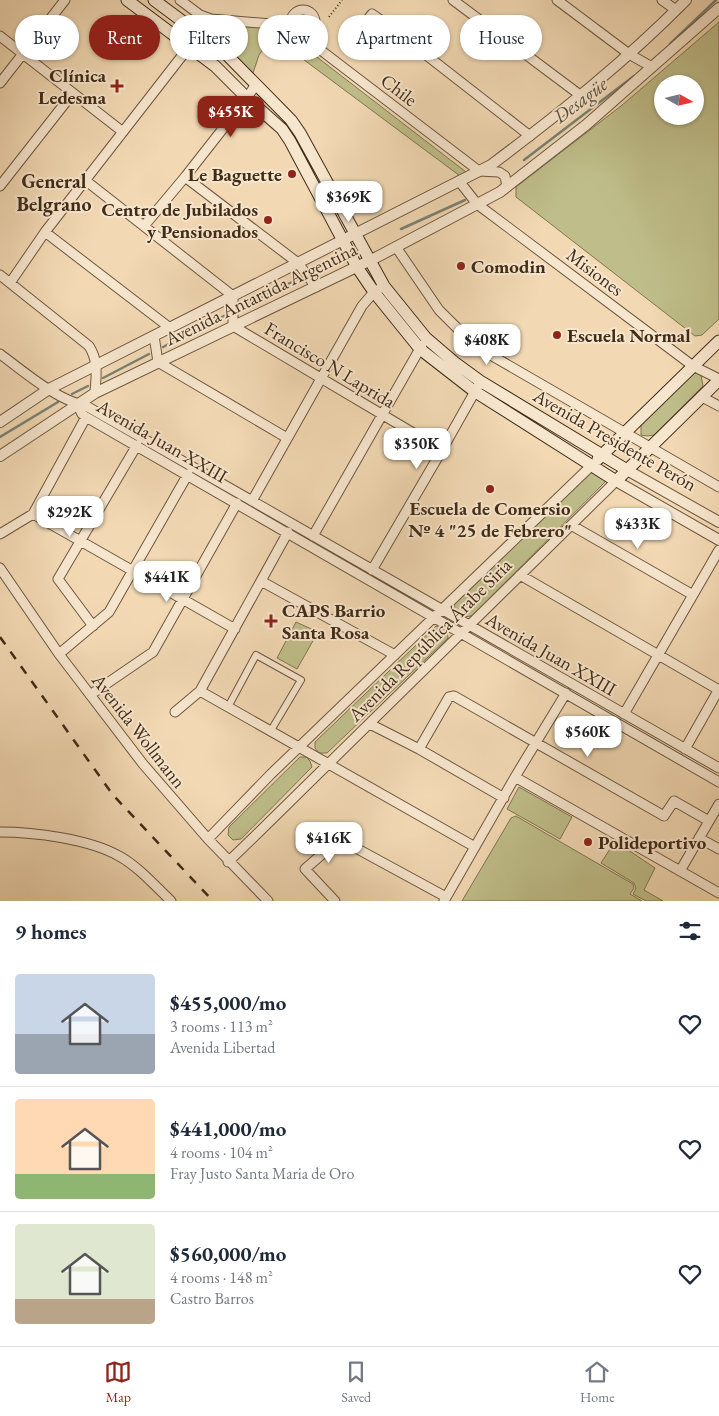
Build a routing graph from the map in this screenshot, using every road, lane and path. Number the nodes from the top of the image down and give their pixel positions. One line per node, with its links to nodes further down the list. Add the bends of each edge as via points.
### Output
1 (64, 0): 12 (street)
2 (127, 0): 16 (main road, Avenida Presidente Perón)
3 (154, 0): 13 (main road, Avenida Presidente Perón)
4 (180, 0): 34 (street, Chile, via 211,19 284,25)
5 (342, 0): 14 (path)
6 (453, 0): 30 (street)
7 (557, 0): 19 (street)
8 (662, 0): 11 (street)
9 (686, 0): 11 (street, Avenida Antartida Argentina)
10 (719, 8): 26 (street, Avenida Antartida Argentina)
11 (676, 10): 19 (street, Avenida Antartida Argentina)
12 (52, 15)
13 (174, 15)
14 (329, 17)
15 (389, 26): 15 (street, via 372,14 358,32 374,45)
16 (170, 33)
17 (0, 36): 18 (street)
18 (15, 48)
19 (629, 54): 26 (street); 30 (street, Avenida Antartida Argentina)
20 (17, 60): 27 (street)
21 (30, 60): 29 (street)
22 (180, 60): 32 (street)
23 (206, 60): 31 (main road, Avenida Presidente Perón)
24 (232, 60): 28 (main road, Avenida Presidente Perón)
25 (433, 60): 33 (street)
26 (652, 67): 39 (street, Avenida Antartida Argentina, via 586,125)
27 (0, 82)
28 (256, 84): 31 (street); 43 (main road, Avenida Presidente Perón, via 300,133)
29 (73, 93): 32 (street); 38 (street)
30 (580, 95): 33 (street, Avenida Antartida Argentina)
31 (247, 98): 35 (street); 44 (main road, Avenida Presidente Perón, via 282,129)
32 (123, 132): 36 (street)
33 (530, 136): 34 (street, Avenida Antartida Argentina)
34 (479, 171): 37 (street, Avenida Antartida Argentina); 39 (street, Chile, via 499,172 505,176)
35 (186, 177): 41 (street); 47 (street)
36 (85, 180): 41 (street); 42 (street)
37 (460, 181): 40 (street, Misiones); 43 (street, Avenida Antartida Argentina)
38 (0, 186)
39 (507, 187): 40 (street, Avenida Antartida Argentina)
40 (477, 204): 45 (street, Avenida Antartida Argentina); 63 (street, Misiones)
41 (144, 226): 53 (street)
42 (45, 232): 50 (street); 55 (street)
43 (354, 234): 44 (street, Avenida Antartida Argentina); 46 (main road, Avenida Presidente Perón)
44 (343, 240): 47 (street, Avenida Antartida Argentina); 48 (main road, Avenida Presidente Perón)
45 (396, 247): 46 (street, Avenida Antartida Argentina); 75 (street, via 439,310 464,336 489,354)
46 (370, 261): 48 (street, Avenida Antartida Argentina); 52 (main road, Avenida Presidente Perón)
47 (298, 263): 51 (street); 53 (street, Avenida Antartida Argentina)
48 (357, 267): 51 (street, Avenida Antartida Argentina); 52 (main road, Avenida Presidente Perón)
49 (0, 275): 50 (street)
50 (10, 283): 62 (street, via 89,346 95,355)
51 (316, 287): 54 (street, Avenida Antartida Argentina)
52 (379, 289): 57 (main road, Avenida Presidente Perón); 59 (main road, Avenida Presidente Perón); 64 (street, via 362,306)
53 (233, 296): 54 (street); 55 (street, Avenida Antartida Argentina)
54 (233, 326): 61 (street, Avenida Antartida Argentina); 64 (street, Francisco N Laprida)
55 (170, 328): 56 (street, Avenida Antartida Argentina)
56 (154, 336): 61 (street); 62 (street, Avenida Antartida Argentina)
57 (426, 338): 59 (street); 66 (main road, Avenida Presidente Perón)
58 (719, 341): 63 (main road, Avenida República Árabe Siria)
59 (420, 349): 66 (main road, Avenida Presidente Perón); 72 (street)
60 (0, 354): 67 (street)
61 (158, 362): 68 (street, Avenida Antartida Argentina); 76 (street)
62 (96, 366): 67 (street, Avenida Antartida Argentina); 68 (street)
63 (693, 366): 65 (street, Misiones); 75 (main road, Avenida República Árabe Siria)
64 (321, 378): 72 (street, Francisco N Laprida); 76 (street)
65 (719, 380): 69 (main road, Avenida República Árabe Siria)
66 (477, 386): 79 (street); 80 (main road, Avenida Presidente Perón); 82 (main road, Avenida Presidente Perón)
67 (49, 390): 70 (street); 74 (street, Avenida Antartida Argentina)
68 (95, 393): 70 (street, Avenida Antartida Argentina)
69 (702, 397): 71 (street); 78 (main road, Avenida República Árabe Siria)
70 (77, 404): 73 (street, Avenida Juan XXIII); 81 (street, Avenida Antartida Argentina); 87 (street, Avenida Juan XXIII, via 88,407)
71 (719, 406)
72 (382, 415): 79 (street, Francisco N Laprida); 94 (street)
73 (86, 417): 77 (street, Avenida Juan XXIII); 89 (street)
74 (0, 422)
75 (625, 433): 78 (street); 80 (main road, Avenida República Árabe Siria)
76 (287, 438): 87 (street)
77 (137, 445): 84 (street, Avenida Juan XXIII); 96 (street)
78 (650, 447): 83 (main road, Avenida República Árabe Siria); 86 (street)
79 (442, 450): 100 (street)
80 (602, 455): 82 (main road, Avenida República Árabe Siria); 83 (main road, Avenida Presidente Perón)
81 (0, 456)
82 (591, 466): 85 (main road, Avenida Presidente Perón); 105 (street, Avenida República Árabe Siria)
83 (628, 470): 85 (main road, Avenida República Árabe Siria); 90 (street, Avenida Presidente Perón)
84 (188, 474): 88 (street, Avenida Juan XXIII); 99 (street)
85 (616, 481): 91 (street, Avenida República Árabe Siria); 95 (street, Avenida Presidente Perón)
86 (719, 487)
87 (252, 501): 94 (street, Avenida Juan XXIII)
88 (236, 503): 92 (street, Avenida Juan XXIII); 104 (street)
89 (33, 514): 93 (street); 96 (street)
90 (719, 522)
91 (571, 525): 101 (street, Avenida República Árabe Siria); 103 (street)
92 (288, 532): 102 (street); 106 (street, Avenida Juan XXIII)
93 (0, 534)
94 (313, 536): 100 (street, Avenida Juan XXIII)
95 (719, 540)
96 (81, 541): 99 (street); 107 (street, via 58,579)
97 (719, 550): 103 (street)
98 (0, 568): 111 (street, Avenida Wollmann)
99 (133, 570): 104 (street); 107 (street, via 109,612)
100 (372, 570): 105 (street, Avenida Juan XXIII)
101 (520, 576): 108 (street, Avenida República Árabe Siria); 113 (street)
102 (261, 581): 109 (street); 112 (street)
103 (693, 595): 113 (street)
104 (183, 599): 109 (street); 117 (street, via 154,652)
105 (442, 610): 106 (street, Avenida República Árabe Siria); 108 (street, Avenida Juan XXIII)
106 (434, 617): 110 (street, Avenida Juan XXIII); 112 (street, Avenida República Árabe Siria)
107 (92, 626): 111 (street)
108 (469, 626): 110 (street, Avenida República Árabe Siria); 120 (street, Avenida Juan XXIII)
109 (235, 629): 115 (street)
110 (462, 633): 116 (street, Avenida Juan XXIII); 121 (street, Avenida República Árabe Siria)
111 (59, 654): 117 (street, Avenida Wollmann)
112 (395, 655): 124 (street, Avenida República Árabe Siria)
113 (658, 655): 114 (street); 120 (street)
114 (719, 689): 126 (street)
115 (200, 691): 118 (street); 119 (street)
116 (566, 693): 123 (street); 130 (street, Avenida Juan XXIII)
117 (90, 695): 136 (street, Avenida Wollmann, via 143,764)
118 (228, 707): 122 (street); 122 (street, via 256,655 300,680)
119 (176, 712)
120 (624, 714): 126 (street, Avenida Juan XXIII)
121 (370, 724): 125 (street); 127 (street, Avenida República Árabe Siria)
122 (270, 732): 124 (street)
123 (536, 742): 125 (street, via 454,696 449,697); 129 (street); 133 (street, via 664,816 674,801)
124 (298, 748): 127 (street); 136 (street, Avenida República Árabe Siria)
125 (419, 749): 131 (street)
126 (685, 749): 128 (street, Avenida Juan XXIII)
127 (329, 764): 137 (street); 139 (street, Avenida República Árabe Siria)
128 (719, 768)
129 (515, 777): 131 (street); 140 (street)
130 (719, 782)
131 (504, 798): 137 (street)
132 (719, 804): 133 (street)
133 (709, 821): 135 (street)
134 (0, 832): 143 (street, via 74,840 113,853 138,870)
135 (699, 838): 138 (street); 140 (street)
136 (208, 839): 139 (street, Avenida Wollmann)
137 (475, 847): 142 (street)
138 (719, 849)
139 (228, 862): 144 (street, Avenida Wollmann)
140 (680, 871): 141 (street)
141 (719, 893)
142 (445, 899): 145 (street, via 343,840 336,842 305,869)
143 (171, 901)
144 (268, 901)
145 (335, 901)

